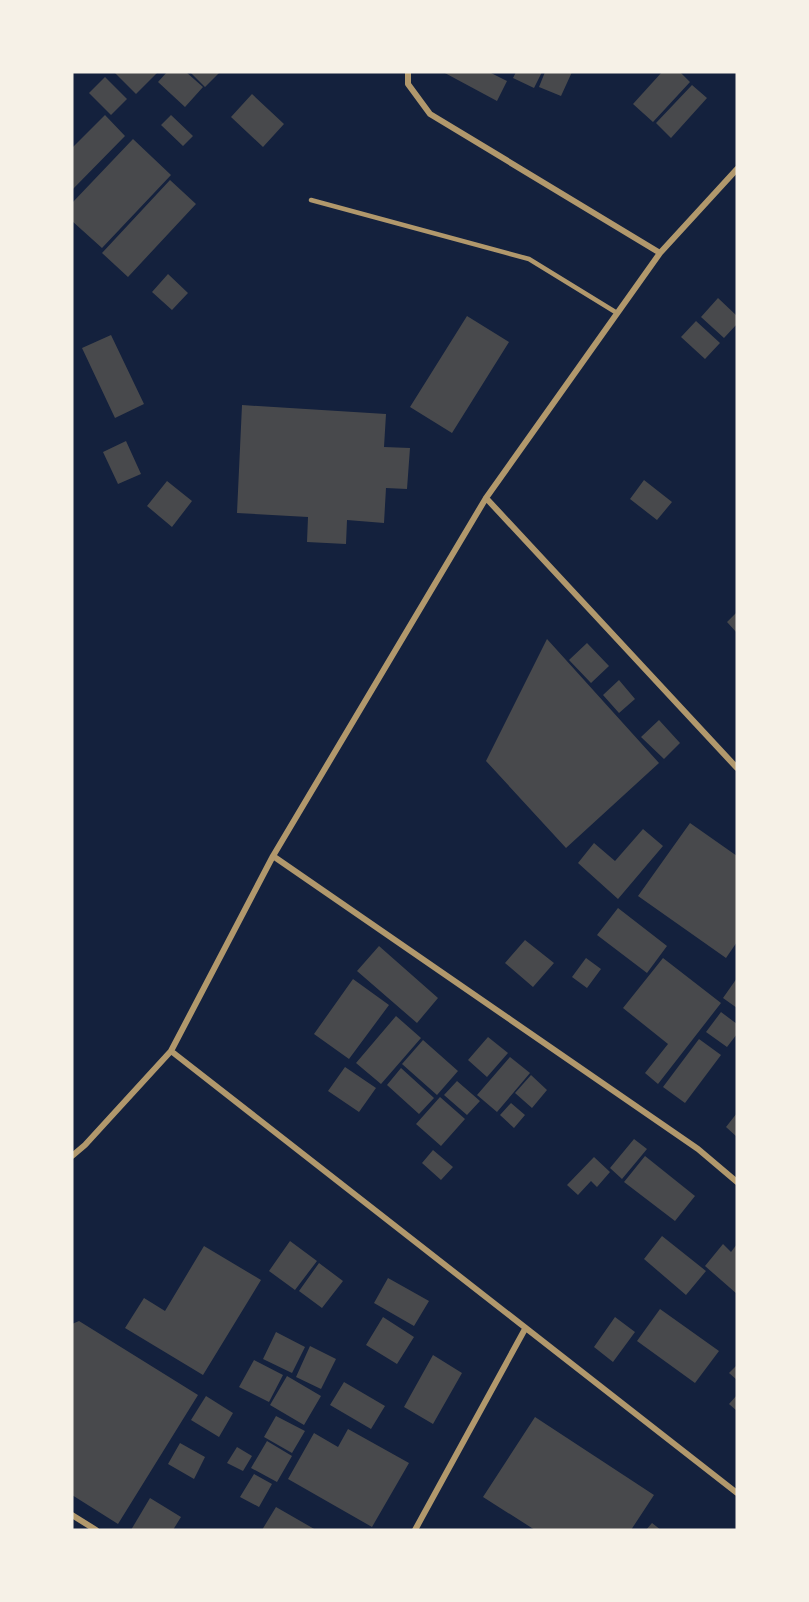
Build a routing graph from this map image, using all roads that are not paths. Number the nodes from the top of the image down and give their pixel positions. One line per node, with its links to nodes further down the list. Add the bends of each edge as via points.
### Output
1 (408, 72): 4 (street, via 408,84 430,114)
2 (737, 169): 4 (street)
3 (311, 200): 5 (lane, via 529,259)
4 (660, 253): 5 (street)
5 (617, 313): 6 (street)
6 (486, 498): 7 (street); 8 (street)
7 (737, 768)
8 (273, 856): 9 (street); 11 (street, via 688,1142)
9 (171, 1051): 10 (street); 12 (street)
10 (72, 1156)
11 (737, 1182)
12 (525, 1329): 13 (street); 16 (street)
13 (737, 1494)
14 (72, 1515): 15 (street)
15 (96, 1530)
16 (415, 1530)

